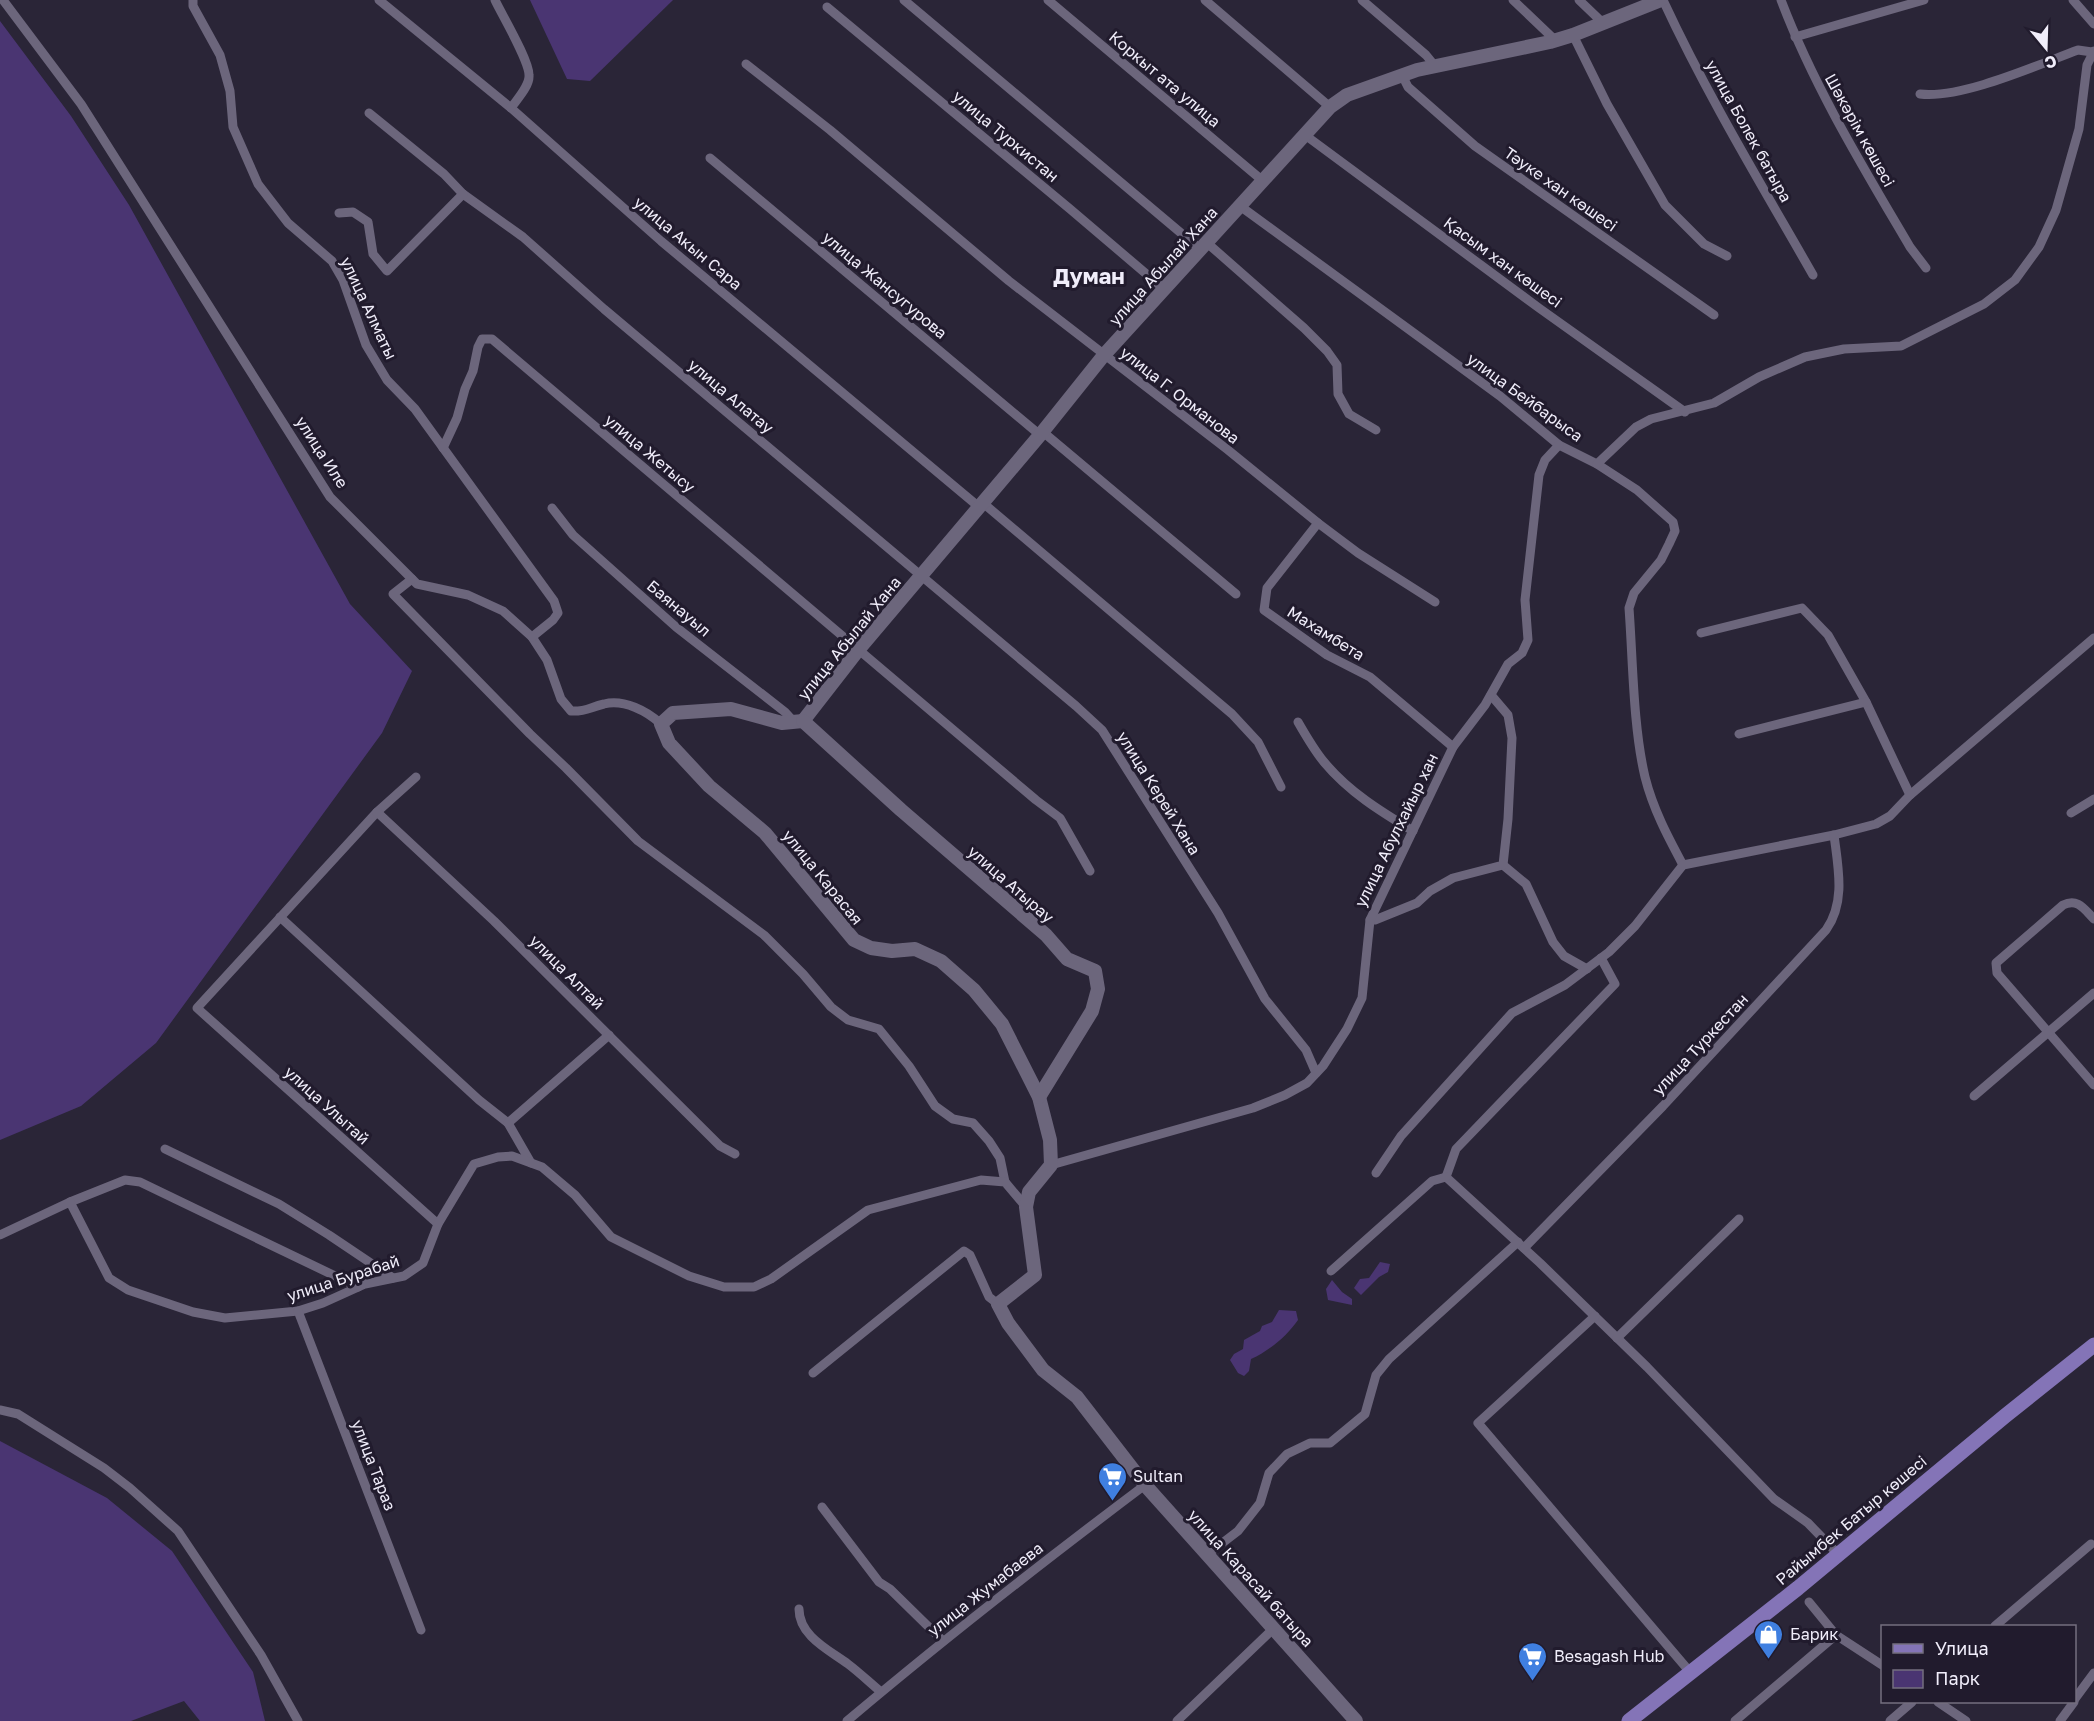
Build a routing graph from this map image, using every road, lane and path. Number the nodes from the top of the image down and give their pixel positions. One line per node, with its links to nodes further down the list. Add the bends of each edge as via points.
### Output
1 (3, 0): 52 (street, улица Иле, via 81,104 330,497)
2 (192, 0): 46 (street, улица Алматы, via 220,55 230,91 233,127 258,184 288,223 332,261 343,280 366,345 387,380 415,409)
3 (379, 0): 27 (street, улица Акын Сара)
4 (495, 0): 27 (street, via 530,75)
5 (904, 0): 35 (street)
6 (1048, 0): 31 (street, Коркыт ата улица)
7 (1204, 0): 26 (street)
8 (1362, 0): 23 (street)
9 (1513, 0): 20 (street)
10 (1579, 0): 16 (street)
11 (1662, 0): 16 (street, улица Абылай Хана); 38 (street, улица Болек батыра, via 1718,109)
12 (1781, 0): 19 (street, Шәкәрім көшесі)
13 (1924, 0): 19 (street)
14 (2073, 0): 17 (street)
15 (827, 7): 39 (street, улица Туркистан)
16 (1603, 23): 18 (street, улица Абылай Хана)
17 (2094, 24)
18 (1573, 35): 20 (street, улица Абылай Хана); 36 (street, via 1665,205 1704,243)
19 (1795, 37): 37 (street, Шәкәрім көшесі, via 1862,165)
20 (1555, 40): 23 (street, улица Абылай Хана)
21 (2093, 51): 25 (street, via 2078,50 1990,82); 42 (street, via 2087,65 2079,129 2056,210 2039,247 2015,280 1984,304 1901,346 1844,349 1805,357 1714,403)
22 (746, 64): 41 (street, улица Г. Орманова)
23 (1435, 66): 24 (street, улица Абылай Хана)
24 (1402, 75): 26 (street, улица Абылай Хана, via 1347,95); 40 (street, Тәуке хан көшесі, via 1408,87 1475,146)
25 (1920, 94)
26 (1330, 107): 29 (street, улица Абылай Хана)
27 (511, 108): 48 (street, улица Акын Сара, via 661,241)
28 (369, 113): 32 (street, улица Алатау)
29 (1305, 135): 31 (street, улица Абылай Хана); 42 (street, Қасым хан көшесі)
30 (710, 158): 44 (street, улица Жансугурова)
31 (1263, 181): 33 (street, улица Абылай Хана)
32 (463, 194): 34 (street, via 387,271 373,254 369,222 353,212); 51 (street, улица Алатау, via 523,237)
33 (1240, 206): 35 (street, улица Абылай Хана); 45 (street, улица Бейбарыса, via 1500,396)
34 (339, 213)
35 (1203, 246): 39 (street, улица Абылай Хана); 43 (street, via 1327,351 1337,365 1338,394 1349,414)
36 (1727, 256)
37 (1926, 268)
38 (1813, 275)
39 (1164, 290): 41 (street, улица Абылай Хана)
40 (1714, 315)
41 (1104, 355): 44 (street, улица Абылай Хана); 50 (street, улица Г. Орманова)
42 (1685, 412): 47 (street, via 1651,419 1636,427)
43 (1376, 430)
44 (1042, 434): 48 (street, улица Абылай Хана); 53 (street, улица Жансугурова)
45 (1559, 444): 47 (street, улица Бейбарыса); 59 (street, улица Абулхайыр хан, via 1545,460 1539,475 1526,600 1528,640 1522,652 1508,664)
46 (443, 448): 56 (street, улица Алматы, via 554,601 558,613); 58 (street, улица Жетысу, via 457,418 478,347 482,339 492,339)
47 (1597, 464): 75 (street, улица Бейбарыса, via 1637,489 1673,522 1675,531 1661,560 1634,593 1629,609 1645,778 1662,826)
48 (981, 505): 51 (street, улица Абылай Хана); 67 (street, улица Акын Сара, via 1232,714 1258,742)
49 (552, 508): 61 (street, Баянауыл, via 573,535 676,627)
50 (1318, 523): 54 (street, улица Г. Орманова); 65 (street, Махамбета, via 1267,588 1264,610 1327,655 1370,677)
51 (921, 576): 58 (street, улица Абылай Хана); 85 (street, улица Керей Хана, via 1102,730 1218,914 1265,999 1306,1050)
52 (412, 579): 56 (street, улица Иле, via 417,584 468,595 503,611); 96 (street, via 393,594 530,734 638,841 764,935 831,1007 848,1020 879,1029 935,1106 953,1119 973,1123 989,1142 1000,1158)
53 (1236, 594)
54 (1435, 602)
55 (1701, 633): 60 (street, via 1802,608 1828,635)
56 (532, 637): 63 (street, улица Иле, via 548,660 561,699 571,711 584,712 605,704 626,705 651,714)
57 (2094, 638): 68 (street)
58 (859, 649): 61 (street, улица Абылай Хана); 76 (street, via 1060,818)
59 (1491, 695): 65 (street, улица Абулхайыр хан); 74 (street, via 1508,715 1512,738)
60 (1866, 702): 64 (street); 68 (street)
61 (799, 722): 63 (street, via 782,723 731,709 673,713); 88 (street, улица Атырау, via 1046,935 1067,959 1095,971 1098,989 1092,1011)
62 (1298, 722): 72 (street, via 1322,760 1342,782 1365,802)
63 (661, 724): 88 (street, улица Карасая, via 669,743 709,786 765,833 854,940 871,948 915,949 941,961 974,990 1002,1024)
64 (1739, 734)
65 (1453, 747): 72 (street, улица Абулхайыр хан)
66 (416, 777): 70 (street)
67 (1281, 787)
68 (1910, 795): 73 (street, via 1876,824)
69 (2094, 799): 71 (street)
70 (377, 812): 77 (street); 84 (street, улица Алтай)
71 (2071, 813)
72 (1413, 831): 79 (street, улица Абулхайыр хан)
73 (1834, 835): 75 (street); 102 (street, улица Туркестан, via 1839,876 1837,908 1826,930 1663,1106)
74 (1503, 865): 79 (street, via 1453,878 1418,903); 81 (street, via 1526,884 1558,949)
75 (1683, 865): 80 (street, via 1635,926)
76 (1090, 871)
77 (280, 917): 89 (street); 100 (street, улица Улытай, via 196,1008)
78 (2094, 919): 83 (street, via 2078,903 2063,905 1996,963 1997,973)
79 (1370, 920): 85 (street, улица Абулхайыр хан, via 1362,998 1347,1029)
80 (1601, 958): 81 (street); 95 (street, via 1614,984 1456,1149)
81 (1587, 969): 94 (street, via 1512,1013 1401,1136)
82 (2094, 993): 83 (street)
83 (2049, 1033): 86 (street); 87 (street)
84 (609, 1035): 89 (street); 91 (street, улица Алтай, via 720,1146)
85 (1316, 1073): 93 (street, улица Абулхайыр хан, via 1307,1083 1254,1108)
86 (2094, 1085)
87 (1974, 1096)
88 (1039, 1097): 93 (street, via 1050,1140)
89 (507, 1123): 92 (street)
90 (165, 1149): 104 (street, via 279,1204)
91 (735, 1154)
92 (531, 1163): 96 (street, via 542,1167 575,1195 611,1237 689,1276 724,1287 754,1287 771,1279 868,1210 981,1180); 100 (street, улица Бурабай, via 512,1156 474,1164)
93 (1050, 1165): 98 (street, via 1029,1192)
94 (1376, 1173)
95 (1446, 1177): 102 (street); 103 (street, via 1432,1181)
96 (1005, 1182): 98 (street)
97 (70, 1202): 101 (street); 105 (street, via 125,1180 140,1182); 107 (street, улица Бурабай, via 109,1278 128,1290 193,1312 225,1318)
98 (1026, 1207): 106 (street, via 1035,1275)
99 (1739, 1219): 109 (street)
100 (438, 1224): 104 (street, улица Бурабай, via 423,1263 404,1276)
101 (0, 1235)
102 (1521, 1245): 108 (street); 116 (street, улица Туркестан, via 1389,1359 1376,1376 1365,1414 1330,1443 1310,1443 1287,1454 1269,1473 1260,1503 1238,1531)
103 (1331, 1271)
104 (393, 1278): 105 (street, улица Бурабай)
105 (358, 1287): 107 (street, улица Бурабай)
106 (998, 1304): 111 (street, via 989,1297 970,1255 964,1251); 113 (street, улица Карасай батыра, via 1043,1370 1077,1397)
107 (298, 1311): 122 (street, улица Тараз)
108 (1594, 1316): 109 (street); 126 (street, via 1478,1423)
109 (1617, 1338): 117 (street, via 1774,1499 1808,1523)
110 (2094, 1345): 117 (main road, Райымбек Батыр көшесі)
111 (813, 1373)
112 (0, 1410): 133 (street, via 18,1414 104,1468 178,1531 261,1655)
113 (1146, 1485): 116 (street, улица Карасай батыра); 124 (street, улица Жумабаева)
114 (822, 1508): 124 (street, via 879,1582)
115 (2091, 1544): 120 (street)
116 (1208, 1554): 121 (street, улица Карасай батыра)
117 (1838, 1554): 126 (main road, Райымбек Батыр көшесі)
118 (1809, 1602): 123 (street)
119 (799, 1609): 128 (street, via 806,1630)
120 (1996, 1625)
121 (1273, 1629): 135 (street); 136 (street, улица Карасай батыра)
122 (421, 1630)
123 (1836, 1635): 125 (street); 138 (street)
124 (943, 1641): 128 (street, улица Жумабаева)
125 (1881, 1664)
126 (1690, 1672): 137 (main road, Райымбек Батыр көшесі)
127 (2094, 1672): 129 (street)
128 (881, 1692): 134 (street, улица Жумабаева)
129 (2076, 1698)
130 (1910, 1703): 139 (street)
131 (1941, 1703): 140 (street)
132 (2073, 1703): 141 (street)
133 (298, 1721)
134 (847, 1721)
135 (1177, 1721)
136 (1356, 1721)
137 (1629, 1721)
138 (1735, 1721)
139 (1890, 1721)
140 (1966, 1721)
141 (2060, 1721)

